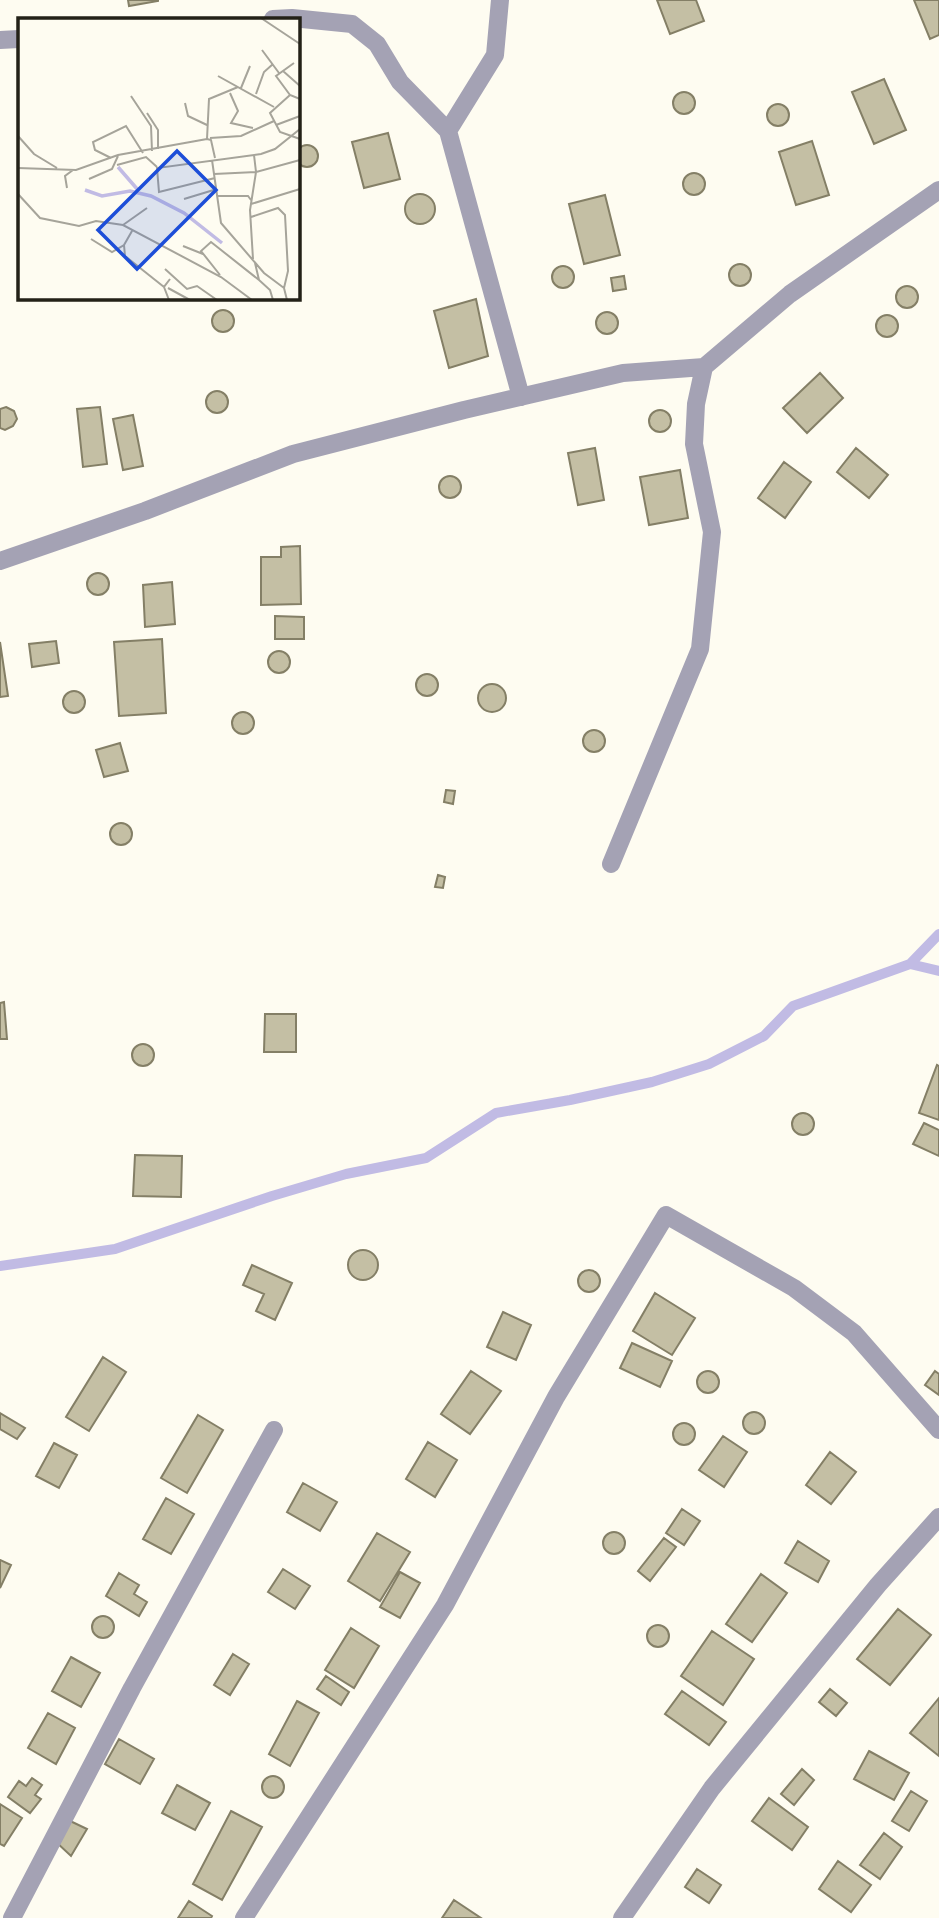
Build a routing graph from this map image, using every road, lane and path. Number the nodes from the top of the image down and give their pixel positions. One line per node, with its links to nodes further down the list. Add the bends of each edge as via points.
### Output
1 (500, 0): 5 (street, via 495,55)
2 (299, 19): 5 (street, via 352,24 377,44 400,82)
3 (0, 40): 4 (street)
4 (18, 40)
5 (447, 131): 8 (street)
6 (939, 190): 7 (street, via 790,294)
7 (704, 367): 8 (street, via 623,373); 10 (street, via 694,443 712,532 700,649)
8 (521, 397): 9 (street, via 293,454 145,512)
9 (0, 561)
10 (611, 864)
11 (274, 1430): 14 (street)
12 (939, 1430): 15 (street, via 854,1332 794,1288 666,1215 556,1397 445,1605)
13 (939, 1517): 16 (street, via 712,1788)
14 (12, 1918)
15 (244, 1918)
16 (622, 1918)

